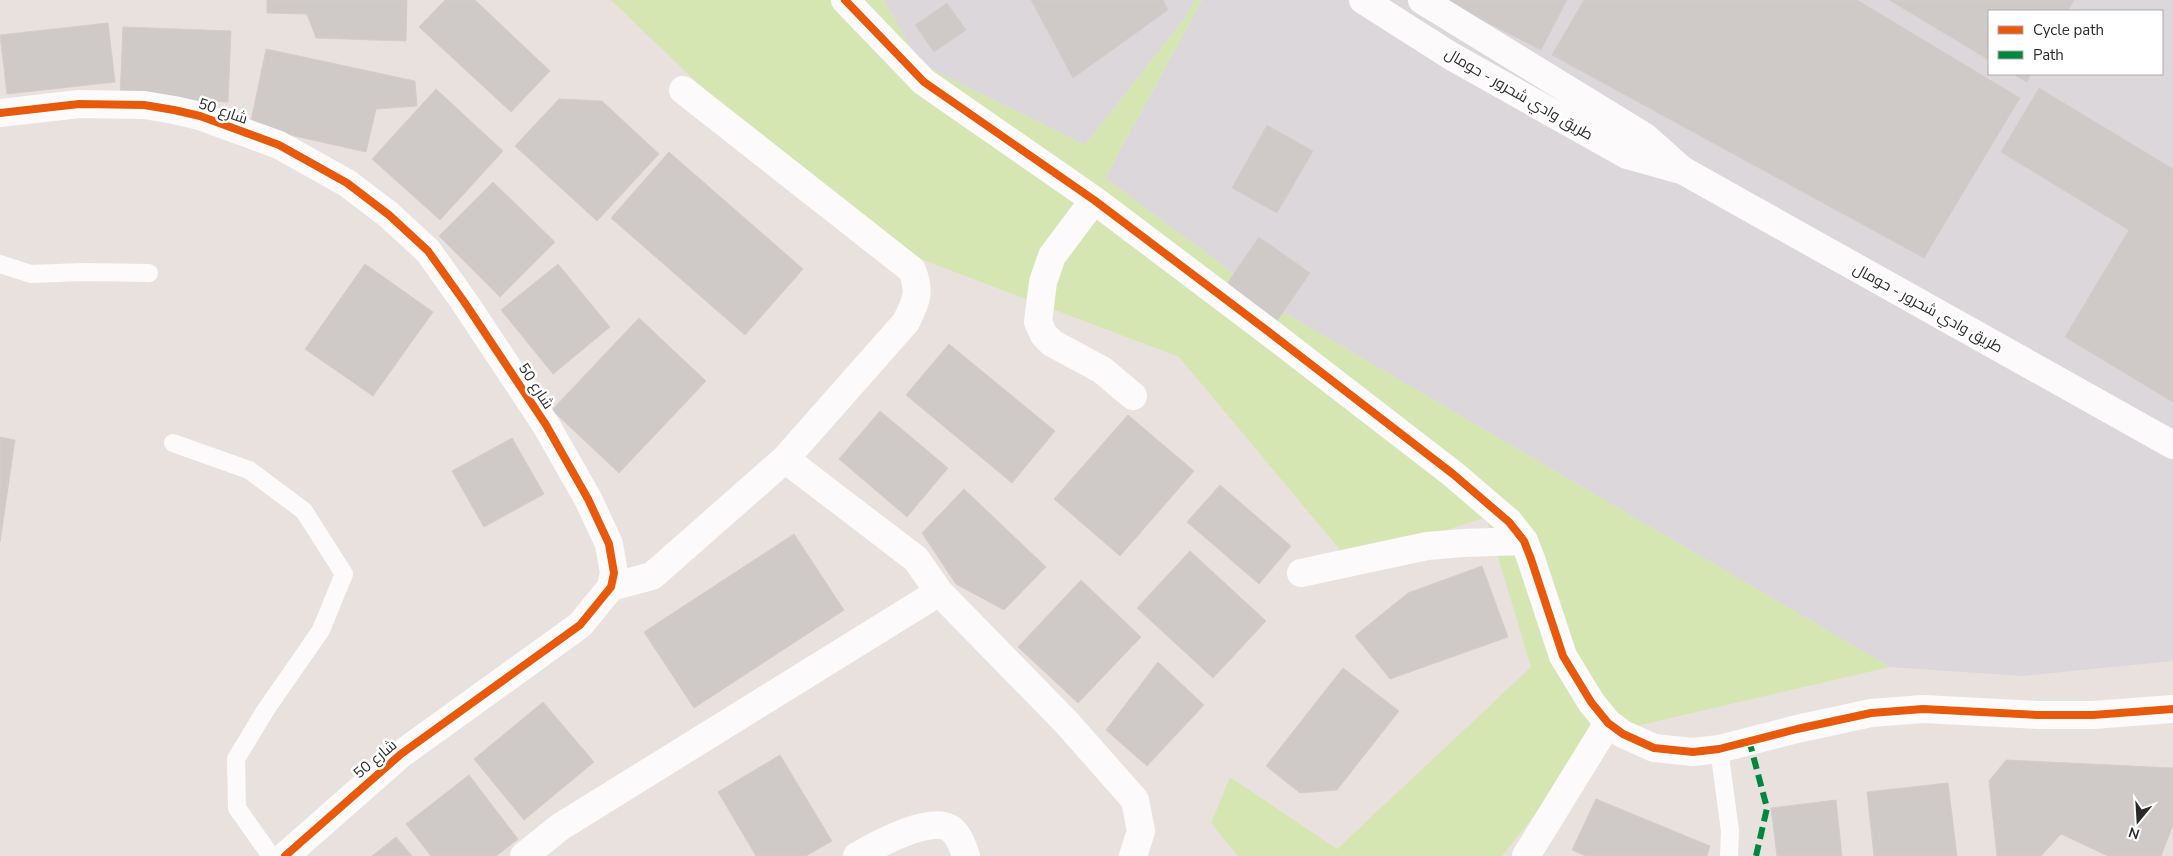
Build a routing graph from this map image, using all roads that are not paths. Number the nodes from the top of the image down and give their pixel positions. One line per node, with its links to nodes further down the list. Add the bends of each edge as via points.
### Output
1 (845, 0): 9 (street, via 924,82)
2 (1363, 0): 5 (street, طريق وادي شحرور - حومال)
3 (1422, 0): 4 (street, طريق وادي شحرور - حومال)
4 (1469, 30): 5 (street); 8 (street, طريق وادي شحرور - حومال, via 1645,137)
5 (1451, 56): 8 (street, طريق وادي شحرور - حومال, via 1627,155)
6 (683, 90): 15 (street, via 912,270 918,285 916,300 906,322)
7 (0, 113): 18 (street, شارع 50, via 79,104 144,105 200,116 279,146 347,183 389,215 428,251 546,425 609,544 614,573)
8 (1682, 170): 14 (street, طريق وادي شحرور - حومال)
9 (1094, 200): 12 (street, via 1052,256 1043,282 1038,322 1052,343 1102,370); 16 (street, via 1453,474 1509,522)
10 (0, 264): 11 (lane, via 32,274)
11 (149, 273)
12 (1133, 396)
13 (173, 443): 23 (lane, via 249,470 304,511 344,574 321,630 265,711 236,760 237,808)
14 (2173, 445)
15 (785, 459): 18 (street, via 652,576); 19 (street, via 916,559)
16 (1524, 541): 17 (street, via 1427,546); 21 (street, via 1563,656)
17 (1301, 573)
18 (611, 587): 24 (street, شارع 50, via 569,635 401,754)
19 (939, 592): 25 (street, via 560,827); 28 (street, via 1067,723 1135,800 1141,831)
20 (2173, 709): 22 (street, via 2093,715 1923,709 1871,713)
21 (1608, 723): 22 (street, via 1623,734 1654,748 1693,752); 29 (street)
22 (1719, 749): 30 (lane, via 1730,831)
23 (272, 856)
24 (285, 856)
25 (524, 856)
26 (857, 856): 27 (street, via 927,824 941,824 951,829)
27 (966, 856)
28 (1133, 856)
29 (1526, 856)
30 (1729, 856)

